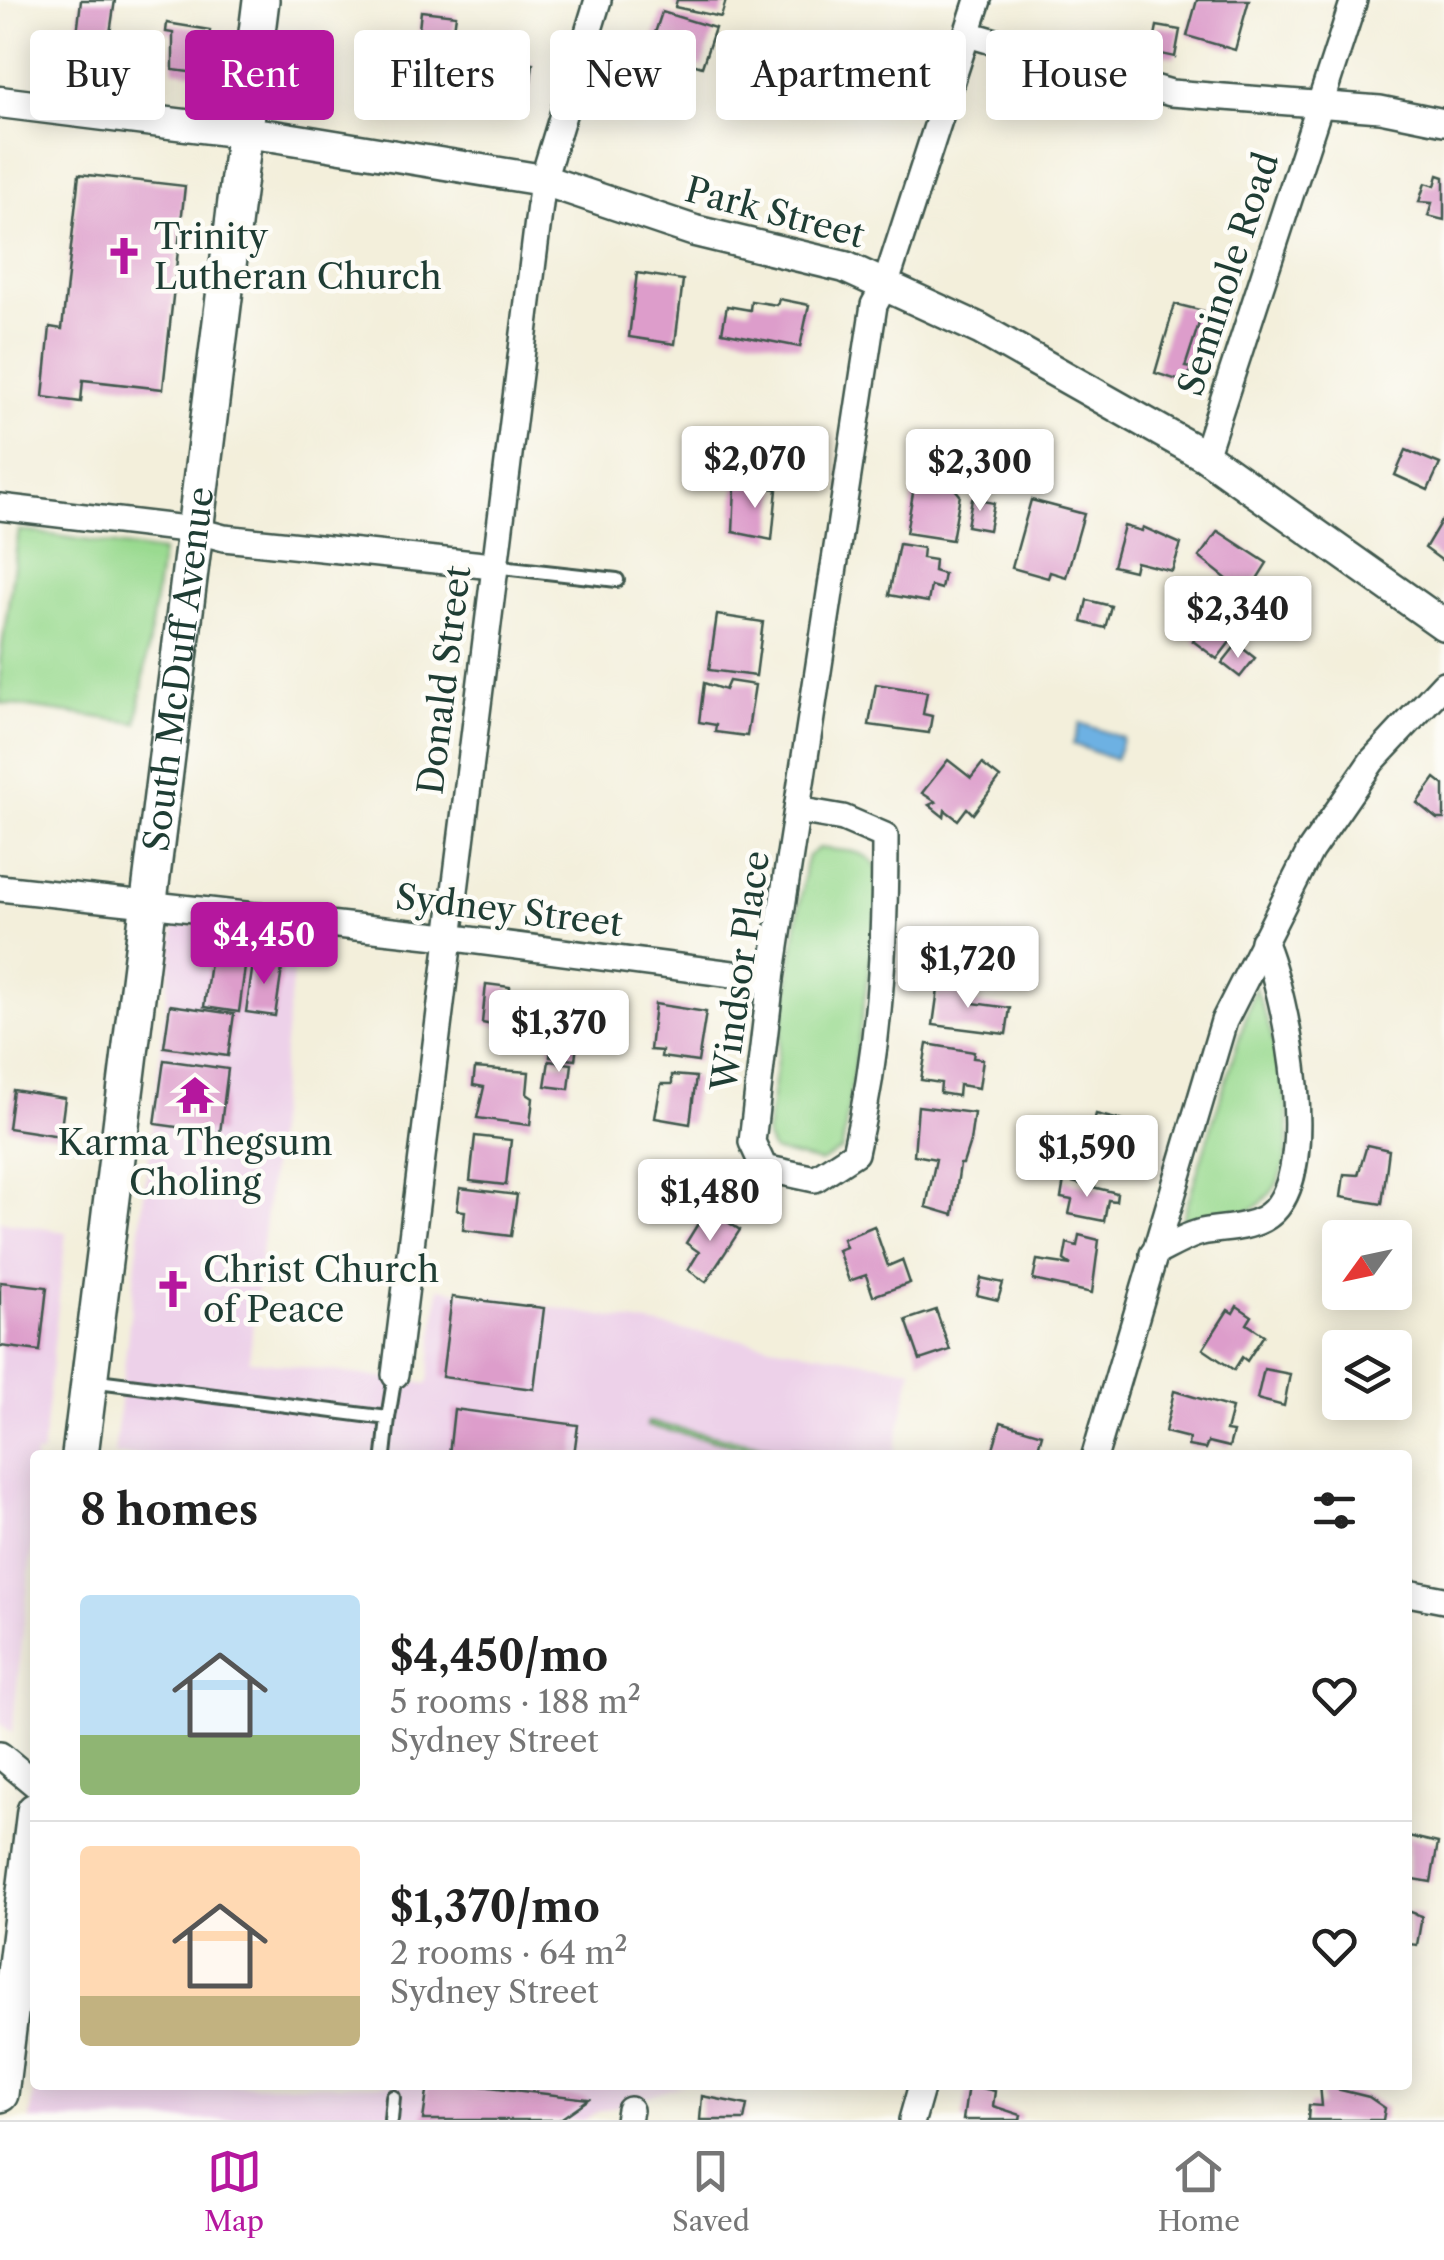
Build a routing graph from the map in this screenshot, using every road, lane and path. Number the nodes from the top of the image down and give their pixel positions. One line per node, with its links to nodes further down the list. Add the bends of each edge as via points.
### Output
1 (260, 0): 9 (main road, South McDuff Avenue)
2 (598, 0): 10 (street, Donald Street)
3 (978, 0): 5 (street, Windsor Place)
4 (1354, 0): 7 (street, Seminole Road)
5 (968, 34): 7 (street, via 1171,94); 11 (street, Windsor Place)
6 (0, 102): 9 (street, Park Street)
7 (1322, 104): 8 (street); 12 (street, Seminole Road)
8 (1444, 122)
9 (245, 132): 10 (street, Park Street); 14 (main road, South McDuff Avenue)
10 (543, 180): 11 (street, Park Street, via 695,231 845,266); 15 (street, Donald Street)
11 (886, 283): 12 (street, Park Street); 19 (street, Windsor Place, via 874,305)
12 (1205, 456): 17 (street, Park Street)
13 (0, 507): 14 (street)
14 (194, 530): 15 (street); 21 (main road, South McDuff Avenue)
15 (493, 566): 16 (lane); 22 (street, Donald Street)
16 (617, 580)
17 (1444, 625)
18 (1444, 684): 23 (street, via 1372,761 1310,851)
19 (797, 810): 24 (street, Windsor Place); 24 (street, Windsor Place, via 843,818 885,836 884,969 866,1104 855,1152 815,1178 764,1168 752,1142)
20 (0, 888): 21 (street, Sydney Street)
21 (150, 903): 22 (street, Sydney Street); 27 (main road, South McDuff Avenue)
22 (447, 937): 24 (street, Sydney Street); 26 (street, Donald Street)
23 (1264, 941): 25 (street, via 1224,1021); 25 (street, via 1280,978 1299,1129 1296,1170 1281,1202 1264,1218 1199,1233)
24 (771, 979)
25 (1153, 1254): 31 (street)
26 (395, 1376): 28 (lane)
27 (90, 1380): 28 (lane); 29 (main road, South McDuff Avenue)
28 (388, 1418): 30 (lane)
29 (81, 1450)
30 (385, 1450)
31 (1096, 1450)
32 (1412, 1593): 33 (street)
33 (1444, 1600)
34 (0, 1755): 35 (street)
35 (30, 1780)
36 (30, 1908): 37 (main road)
37 (28, 1939): 39 (main road)
38 (921, 2090): 42 (street)
39 (0, 2094)
40 (393, 2097): 41 (lane)
41 (391, 2120)
42 (912, 2120)

